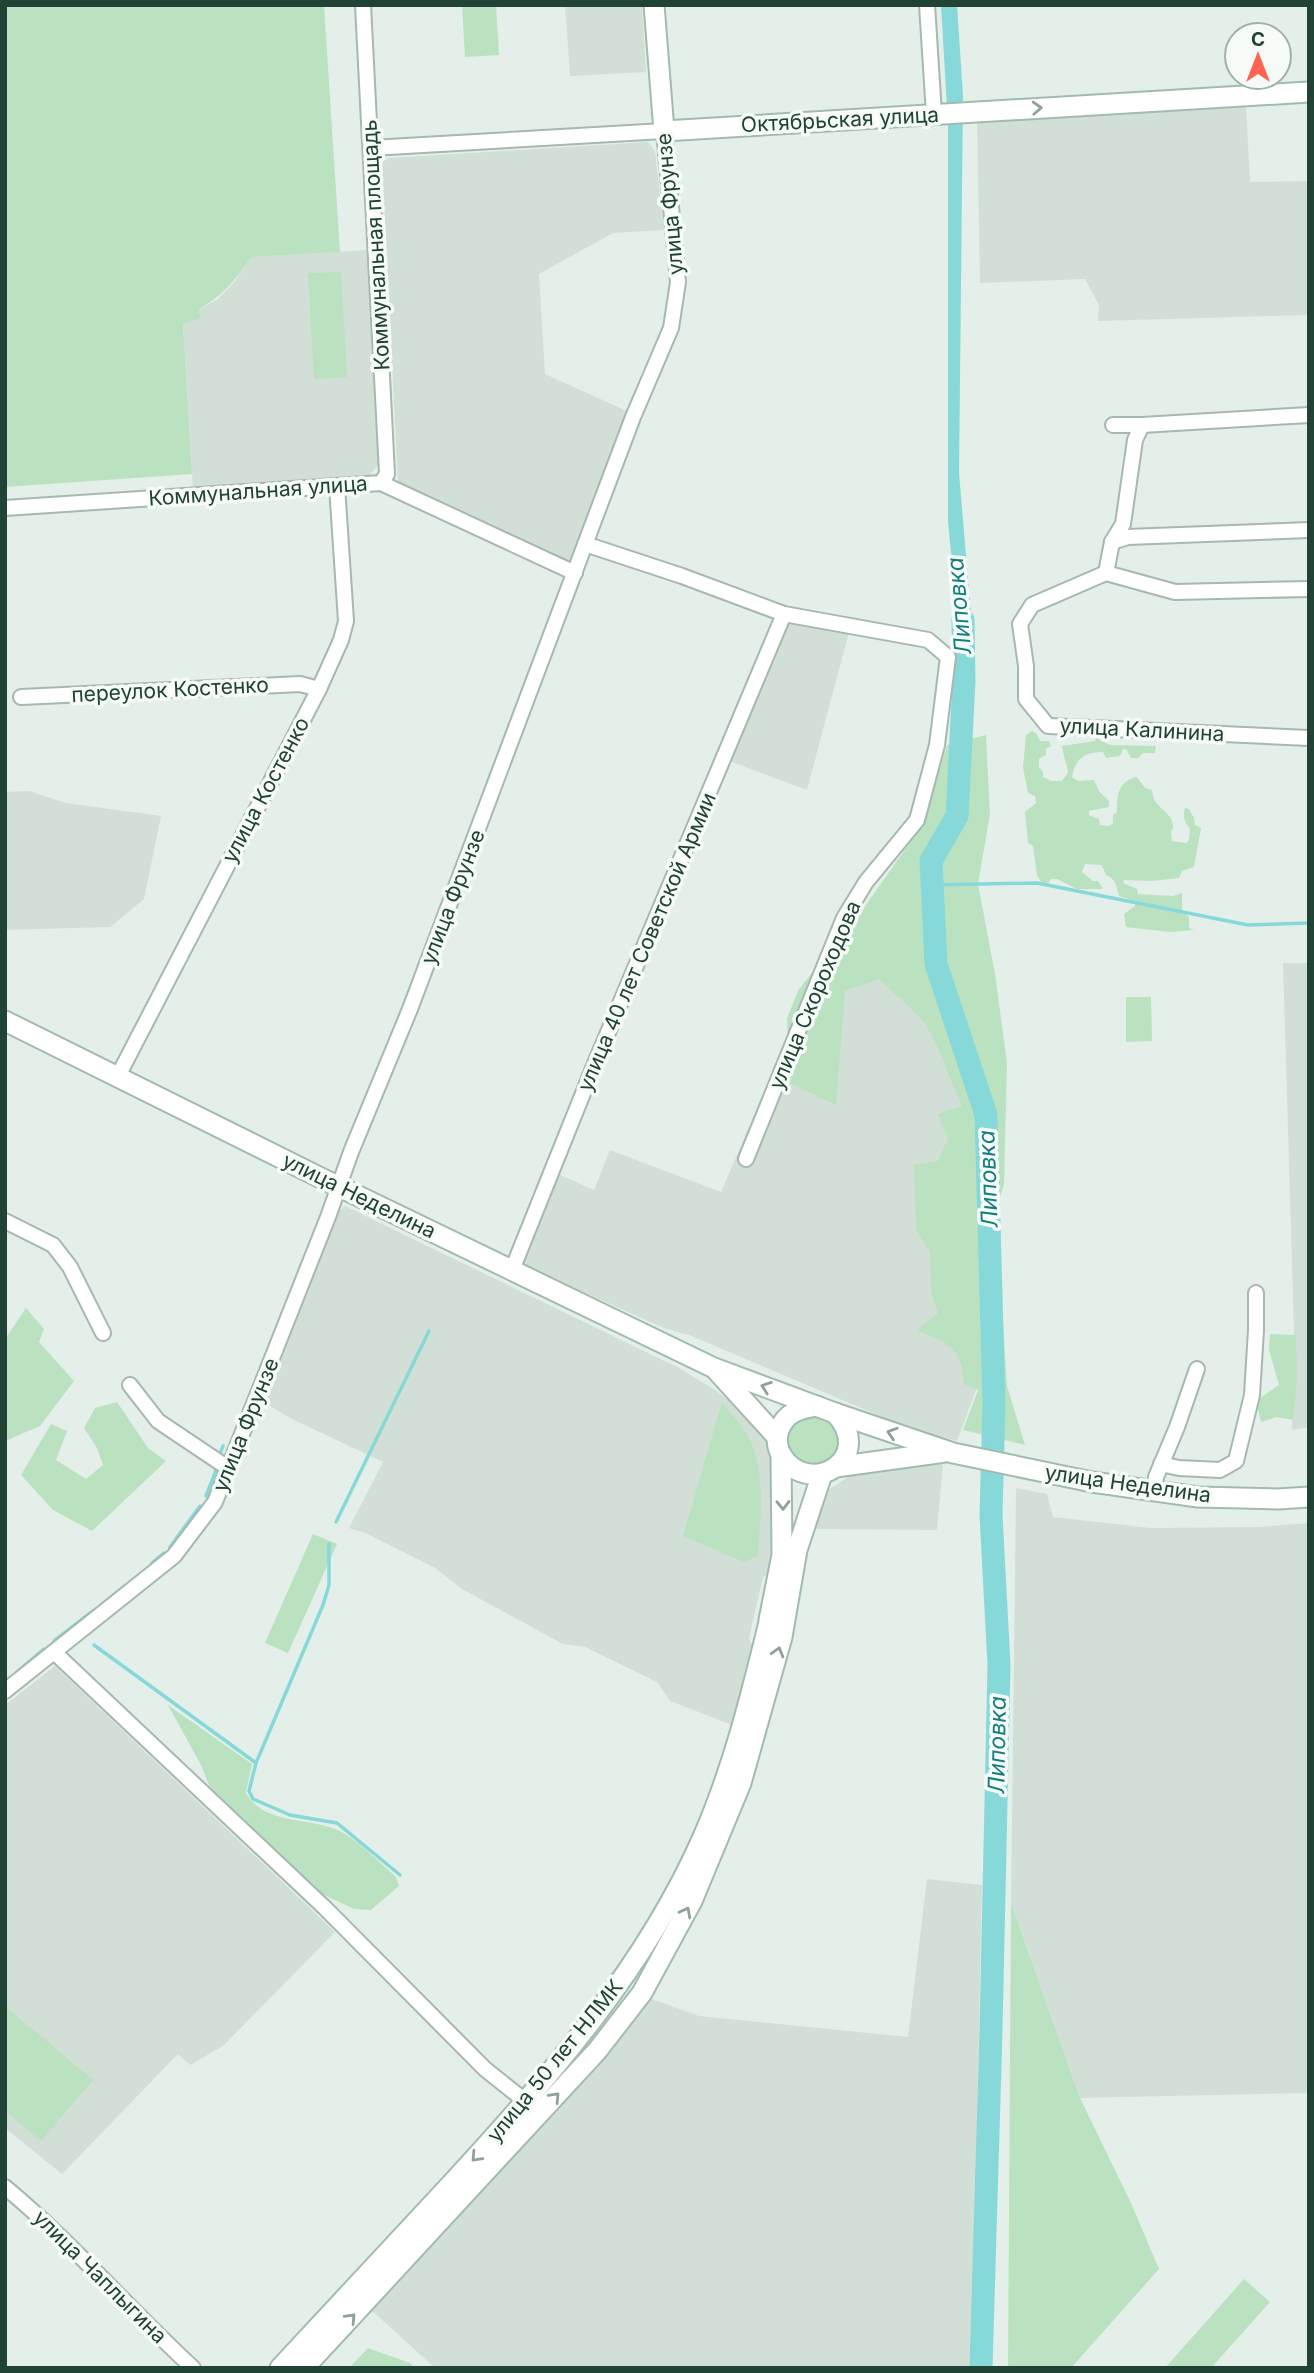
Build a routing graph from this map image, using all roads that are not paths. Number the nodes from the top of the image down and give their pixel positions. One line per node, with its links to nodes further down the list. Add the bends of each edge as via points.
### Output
1 (363, 5): 7 (street, Коммунальная площадь)
2 (654, 5): 6 (main road, улица Фрунзе)
3 (927, 5): 5 (street)
4 (1309, 92): 5 (main road, Октябрьская улица, one-way to 4)
5 (937, 114): 6 (main road, Октябрьская улица)
6 (664, 131): 7 (street, Октябрьская улица); 16 (street, улица Фрунзе, via 678,282 671,328)
7 (371, 148): 11 (street, Коммунальная площадь, via 387,474)
8 (1309, 415): 10 (street)
9 (1114, 425): 10 (street)
10 (1142, 425): 15 (street, via 1135,440 1123,524)
11 (381, 483): 12 (street, Коммунальная улица); 17 (street, Коммунальная улица)
12 (337, 486): 13 (street, Коммунальная улица); 21 (street, улица Костенко, via 346,621)
13 (5, 508)
14 (1309, 530): 15 (street, via 1128,537)
15 (1112, 542): 18 (street)
16 (585, 544): 17 (street, улица Фрунзе); 20 (street)
17 (575, 573): 27 (street, улица Фрунзе, via 420,984)
18 (1106, 573): 19 (street, via 1175,592); 23 (street, улица Калинина, via 1032,606 1020,624 1026,699 1048,726)
19 (1309, 589)
20 (784, 614): 26 (street, улица Скороходова, via 928,640 948,657 937,745 917,820 866,882 844,918); 29 (street, улица 40 лет Советской Армии)
21 (318, 689): 22 (street, переулок Костенко, via 300,684); 25 (street, улица Костенко)
22 (21, 697)
23 (1309, 738)
24 (5, 1021): 25 (main road, улица Неделина)
25 (118, 1076): 27 (main road, улица Неделина)
26 (746, 1159)
27 (338, 1186): 29 (main road, улица Неделина); 39 (street, улица Фрунзе)
28 (5, 1221): 31 (street, via 53,1245 70,1267)
29 (512, 1270): 32 (main road, улица Неделина)
30 (1256, 1293): 38 (street, via 1252,1395 1236,1461 1220,1470)
31 (103, 1332)
32 (714, 1368): 35 (main road, улица Неделина, one-way to 32); 36 (main road)
33 (1197, 1369): 38 (street)
34 (130, 1385): 39 (street, via 158,1421)
35 (826, 1410): 36 (main road, via 793,1412 786,1418); 37 (main road, улица Неделина, one-way to 35); 40 (main road, via 845,1424 849,1436 844,1460)
36 (779, 1446): 40 (main road, via 790,1466 806,1474); 45 (main road, улица 50 лет НЛМК, one-way to 45, via 783,1525 778,1579 744,1726 704,1837 677,1890 606,2004)
37 (951, 1452): 40 (main road); 41 (main road, улица Неделина)
38 (1161, 1464): 41 (street)
39 (228, 1468): 43 (street, улица Фрунзе, via 215,1502 174,1556)
40 (829, 1471): 49 (main road, улица 50 лет НЛМК, one-way to 40, via 597,2051 642,1993 692,1901 741,1783 782,1637 797,1550)
41 (1154, 1492): 42 (main road, улица Неделина, via 1198,1497)
42 (1309, 1497)
43 (54, 1653): 44 (street, улица Фрунзе); 45 (street, via 324,1908 485,2069)
44 (5, 1691)
45 (525, 2101): 48 (main road, улица 50 лет НЛМК, one-way to 48)
46 (5, 2187): 47 (street, улица Чаплыгина)
47 (193, 2368)
48 (280, 2368)
49 (304, 2368)

